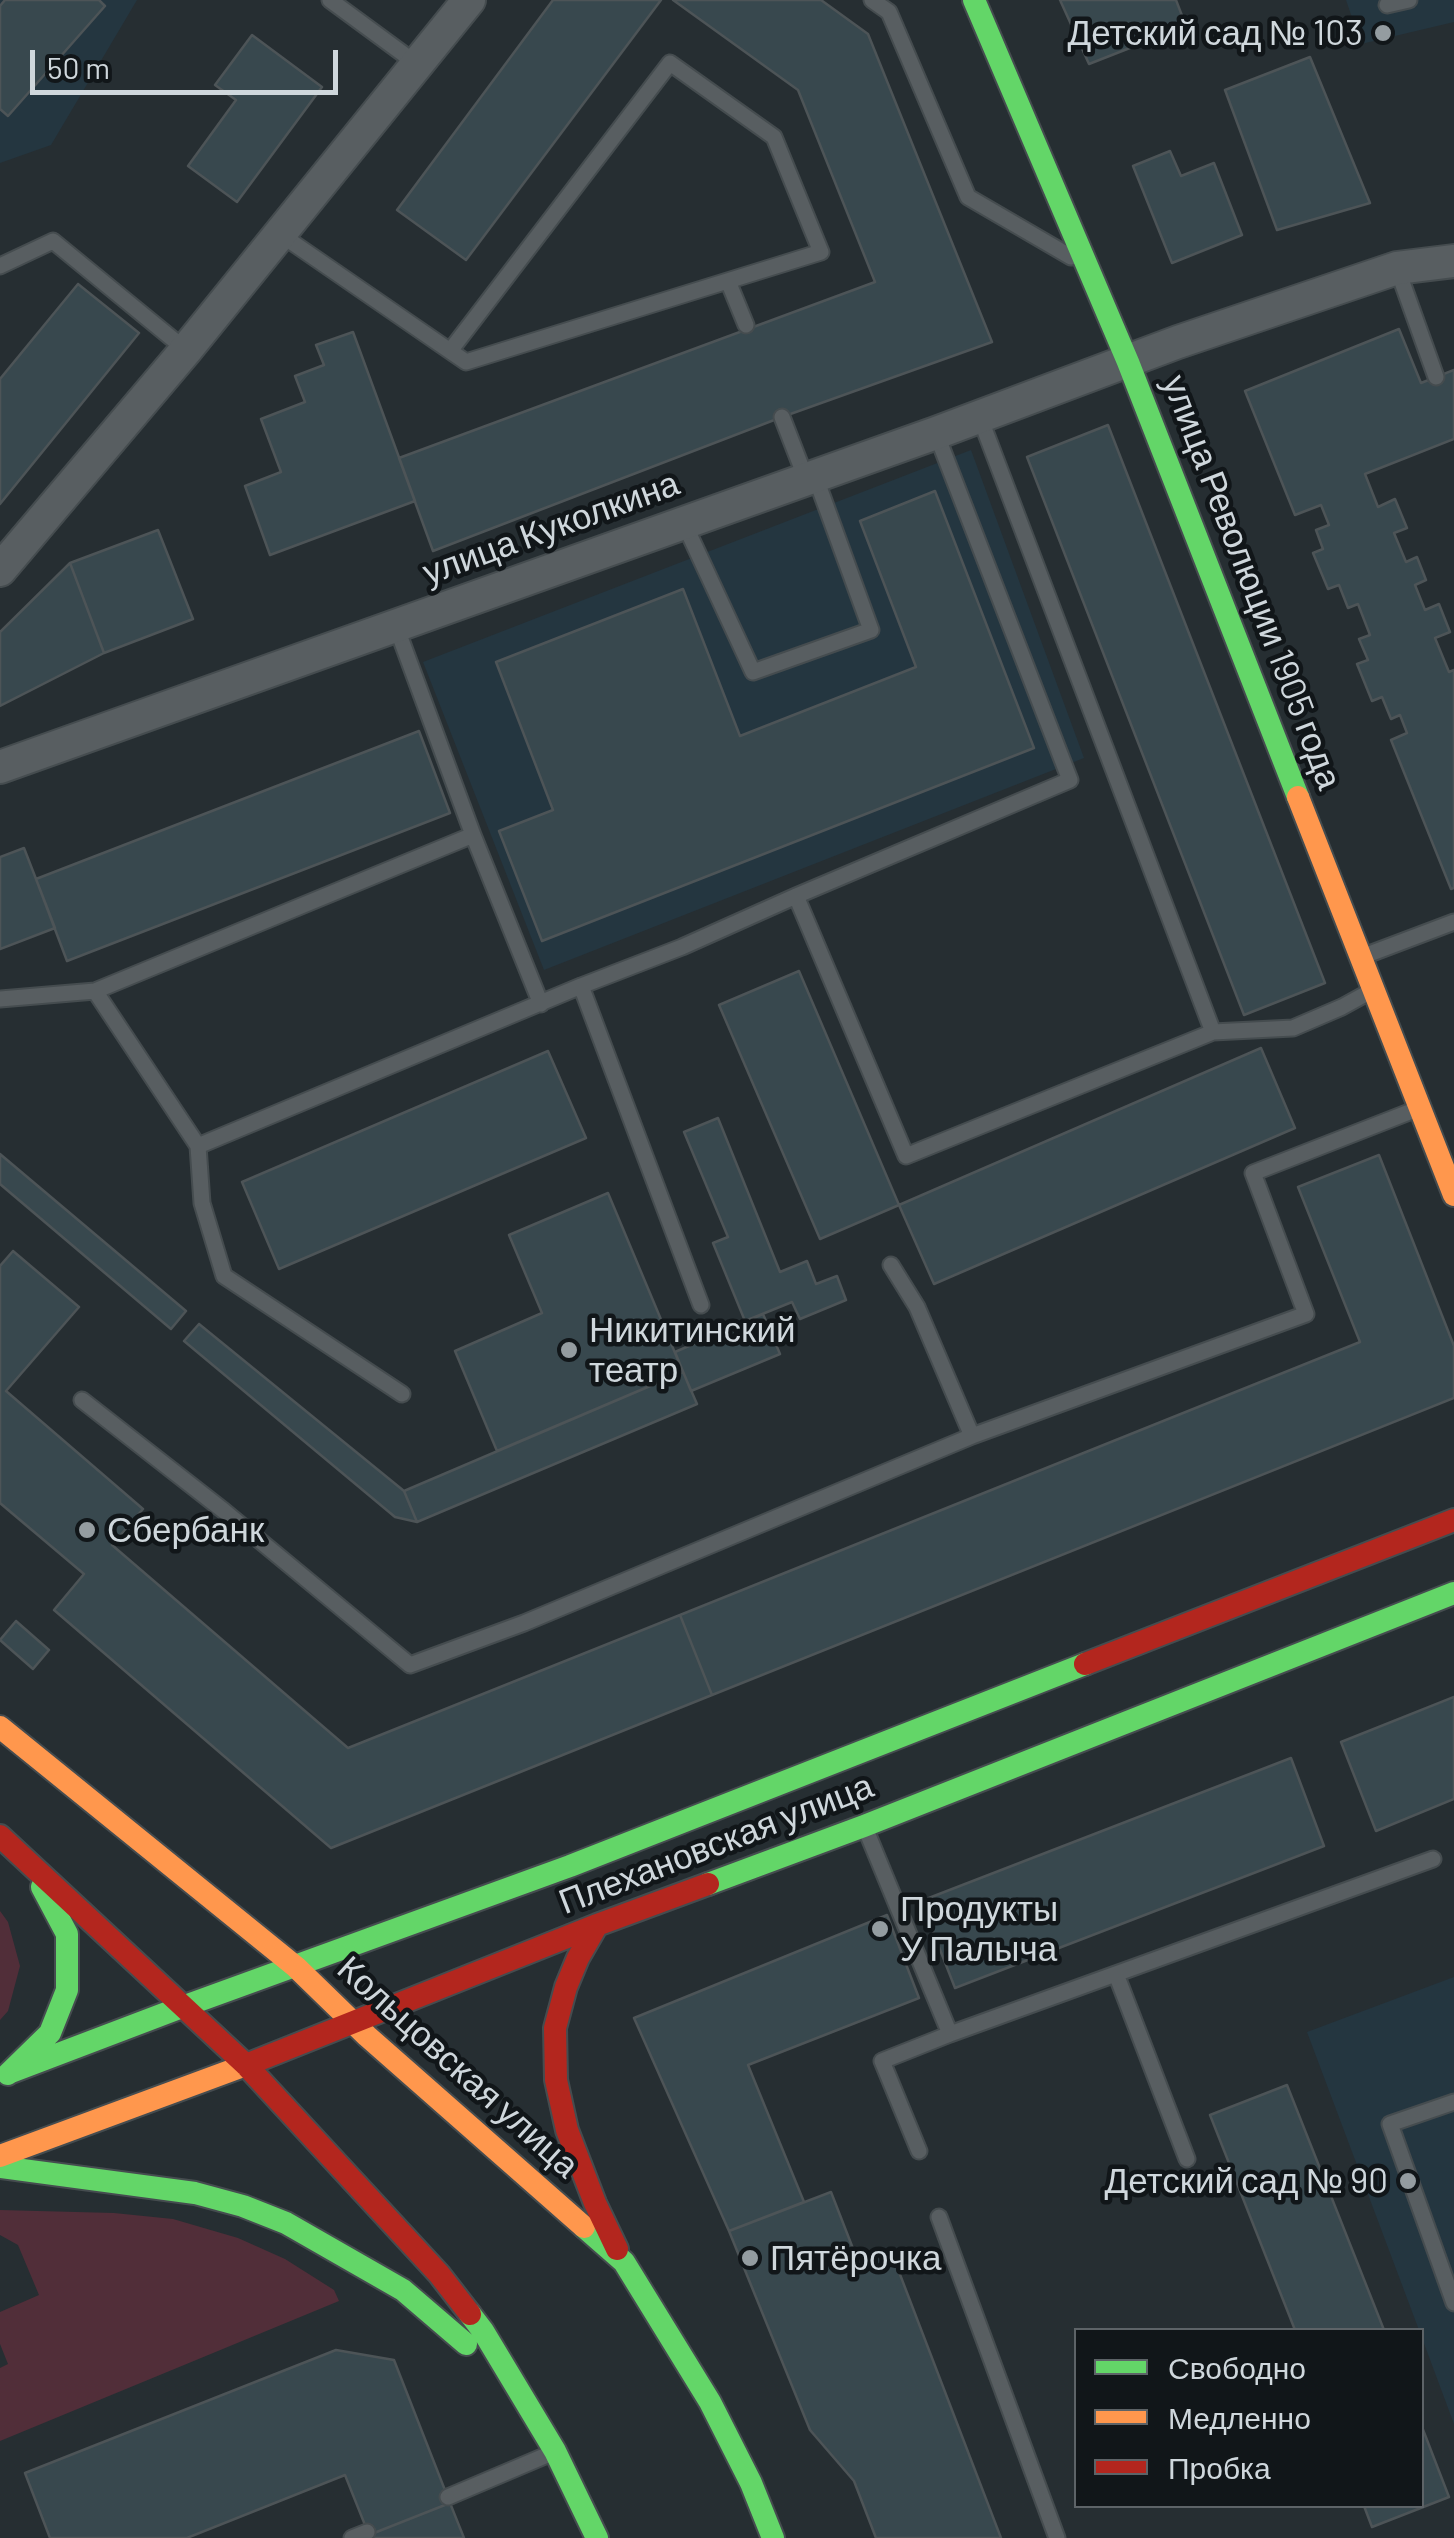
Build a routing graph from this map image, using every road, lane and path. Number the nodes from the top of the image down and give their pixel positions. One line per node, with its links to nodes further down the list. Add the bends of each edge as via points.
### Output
1 (330, 0): 7 (lane)
2 (469, 0): 7 (street)
3 (872, 0): 11 (lane, via 888,12 968,197)
4 (974, 0): 11 (main road, улица Революции 1905 года)
5 (1409, 0): 6 (lane)
6 (1387, 5)
7 (417, 64): 8 (street)
8 (280, 234): 15 (street); 16 (lane)
9 (1454, 261): 12 (street, улица Куколкина)
10 (0, 266): 15 (lane, via 53,241)
11 (1088, 268): 17 (main road, улица Революции 1905 года)
12 (1396, 268): 17 (street, улица Куколкина); 18 (lane)
13 (728, 281): 14 (lane); 16 (lane, via 466,362); 16 (lane, via 821,252 774,136 670,63)
14 (746, 325)
15 (186, 350): 24 (street)
16 (450, 351)
17 (1128, 362): 19 (street, улица Куколкина); 30 (main road, улица Революции 1905 года)
18 (1436, 377)
19 (979, 415): 21 (street, улица Куколкина); 36 (lane)
20 (782, 417): 22 (lane)
21 (936, 433): 22 (street, улица Куколкина); 28 (lane, via 1070,780)
22 (811, 478): 23 (street, улица Куколкина); 23 (lane, via 871,630 753,672)
23 (684, 522): 25 (street, улица Куколкина)
24 (0, 570)
25 (396, 626): 26 (street, улица Куколкина); 27 (lane)
26 (0, 768)
27 (473, 835): 33 (lane); 35 (lane)
28 (796, 896): 31 (lane); 36 (lane, via 906,1156)
29 (1454, 922): 30 (lane)
30 (1362, 956): 32 (main road, улица Революции 1905 года)
31 (581, 986): 35 (lane); 41 (lane)
32 (1375, 989): 36 (lane, via 1293,1028); 37 (main road, улица Революции 1905 года)
33 (95, 991): 34 (lane); 38 (lane)
34 (0, 999)
35 (541, 1004): 38 (lane)
36 (1212, 1032)
37 (1420, 1107): 39 (main road, улица Революции 1905 года); 44 (lane, via 1253,1173 1306,1314)
38 (198, 1146): 42 (lane, via 202,1203 224,1276)
39 (1454, 1195)
40 (890, 1265): 44 (lane, via 917,1307)
41 (701, 1305)
42 (402, 1394)
43 (82, 1400): 44 (lane, via 410,1664)
44 (972, 1436)
45 (1454, 1520): 53 (main road, Плехановская улица)
46 (1454, 1593): 48 (main road, Плехановская улица)
47 (0, 1727): 53 (main road, Кольцовская улица)
48 (864, 1826): 52 (main road, Плехановская улица); 57 (lane)
49 (0, 1836): 51 (main road)
50 (1433, 1860): 54 (lane)
51 (31, 1865): 55 (main road); 59 (main road, via 66,1934 67,1990 50,2033)
52 (597, 1925): 56 (main road, Плехановская улица); 66 (main road, via 554,2028 556,2080 567,2130)
53 (296, 1968): 55 (main road, Плехановская улица); 56 (main road, Кольцовская улица)
54 (1116, 1974): 57 (lane); 63 (lane)
55 (182, 2007): 58 (main road); 59 (main road, Плехановская улица)
56 (352, 2023): 58 (main road, Плехановская улица); 66 (main road, Кольцовская улица)
57 (950, 2034): 61 (lane, via 882,2061)
58 (246, 2066): 62 (main road, Плехановская улица); 68 (main road, via 439,2274)
59 (4, 2075)
60 (1454, 2102): 67 (lane, via 1390,2124)
61 (919, 2151)
62 (0, 2156)
63 (1187, 2158)
64 (0, 2166): 68 (main road, via 195,2193 286,2223 403,2290)
65 (938, 2216): 73 (lane)
66 (624, 2262): 72 (main road, Кольцовская улица, via 710,2402)
67 (1454, 2303)
68 (519, 2390): 69 (main road)
69 (556, 2452): 70 (lane); 71 (main road)
70 (448, 2498)
71 (597, 2538)
72 (773, 2538)
73 (1057, 2538)

